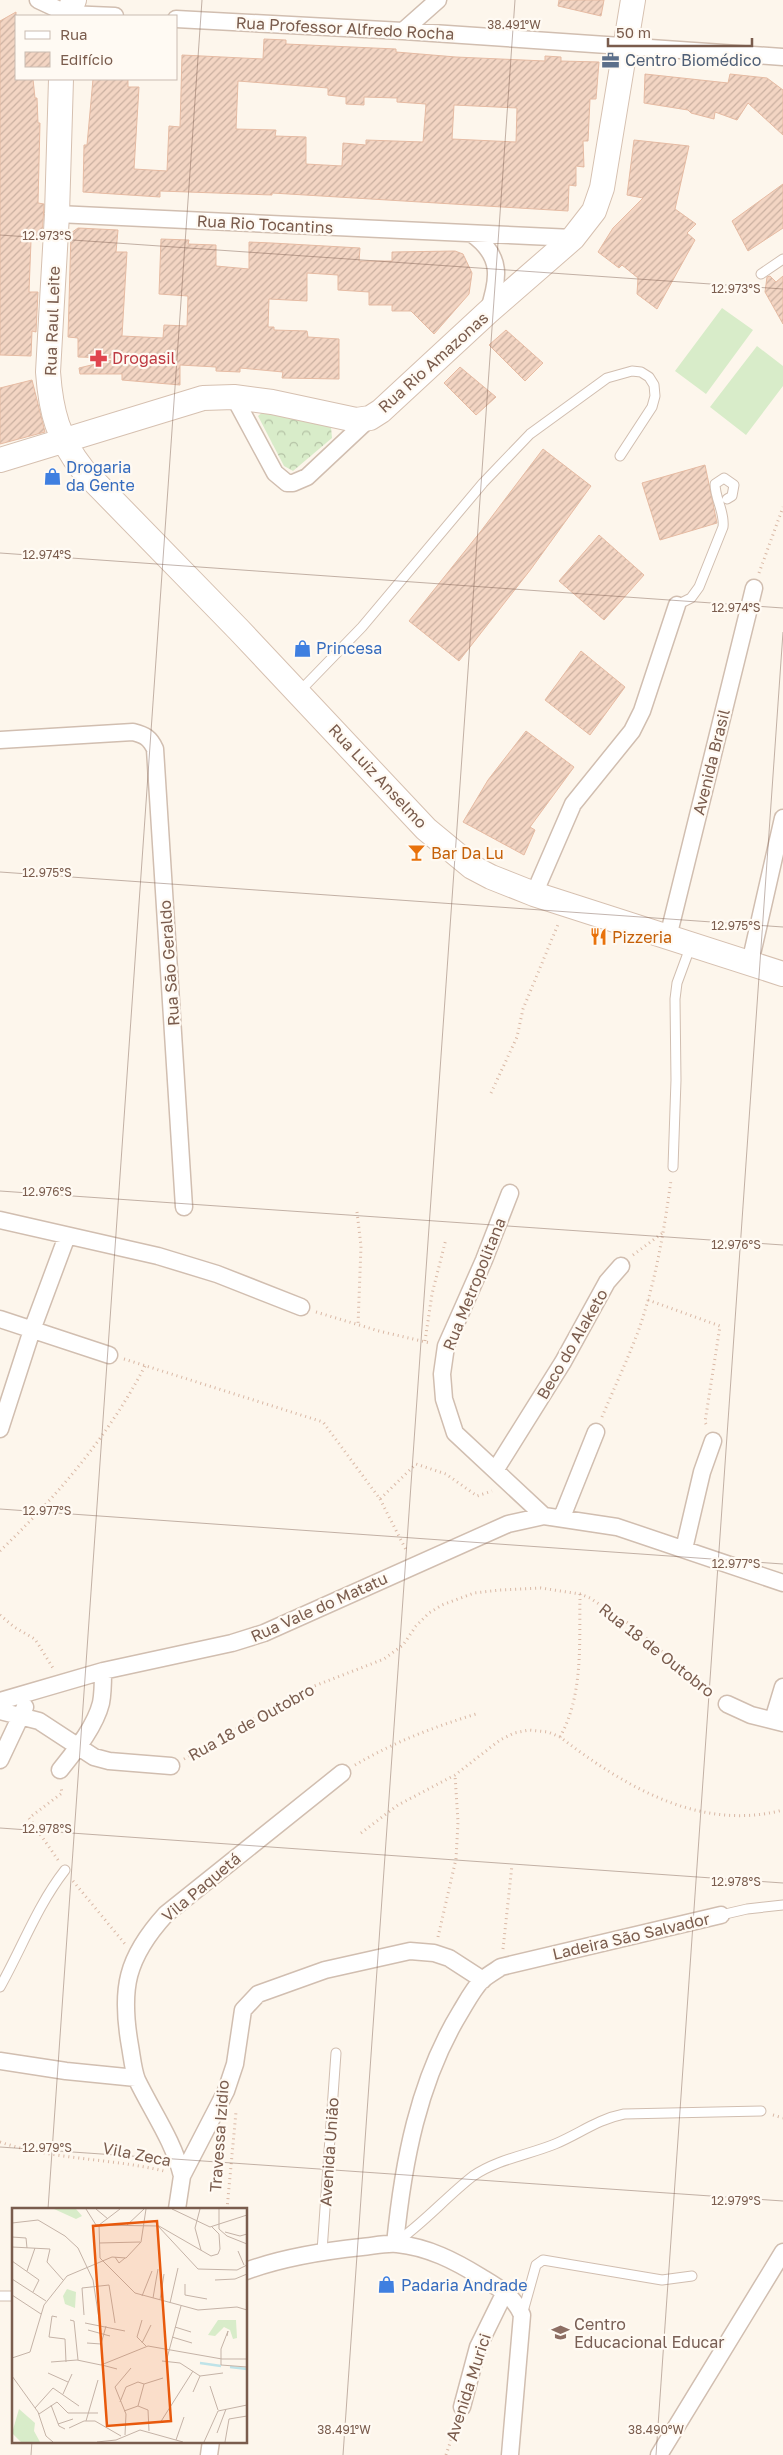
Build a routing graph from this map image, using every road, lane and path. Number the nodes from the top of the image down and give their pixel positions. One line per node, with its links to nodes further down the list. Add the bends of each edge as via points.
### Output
1 (38, 0): 4 (street)
2 (438, 0): 7 (street)
3 (633, 0): 8 (street, Rua Rio Amazonas)
4 (70, 10): 5 (street)
5 (108, 15)
6 (178, 19): 7 (street, Rua Professor Alfredo Rocha)
7 (402, 31): 8 (street, Rua Professor Alfredo Rocha)
8 (625, 46): 9 (street, Rua Professor Alfredo Rocha); 14 (street, Rua Rio Amazonas, via 599,199)
9 (776, 56): 10 (street)
10 (783, 64)
11 (61, 80): 12 (street, Rua Raul Leite)
12 (57, 214): 13 (street, Rua Rio Tocantins); 20 (street, Rua Raul Leite, via 48,372 50,398)
13 (472, 234): 14 (street, Rua Rio Tocantins); 17 (street, via 486,244 496,266 497,279)
14 (573, 238): 17 (street, Rua Rio Amazonas)
15 (783, 259): 16 (lane)
16 (761, 274)
17 (488, 312): 19 (street, Rua Rio Amazonas)
18 (234, 397): 19 (street, Rua Rio Amazonas, via 356,420); 19 (street, via 275,473 287,483 307,477); 20 (street, Rua Rio Amazonas, via 204,398)
19 (370, 418)
20 (62, 441): 22 (street, Rua Rio Amazonas); 27 (street, Rua Luiz Anselmo, via 83,470)
21 (620, 456): 27 (lane, via 652,407 655,396 654,385 641,372 632,371 607,378 530,434 483,483 362,627)
22 (0, 460)
23 (727, 499): 26 (lane, via 732,496 734,486 724,478 715,484 724,527 699,587 691,598)
24 (783, 507): 25 (path)
25 (754, 588): 32 (street, Avenida Brasil)
26 (677, 605): 30 (street, via 642,711 632,731 573,804)
27 (299, 692): 30 (street, Rua Luiz Anselmo, via 451,852 492,877)
28 (0, 740): 39 (street, Rua Sāo Geraldo, via 133,732 151,740 155,749)
29 (783, 818): 34 (street)
30 (534, 894): 31 (street, Rua Luiz Anselmo)
31 (566, 904): 32 (street, Rua Luiz Anselmo); 36 (path, via 523,1009 517,1037)
32 (668, 937): 33 (street, Rua Luiz Anselmo)
33 (691, 944): 34 (street, Rua Luiz Anselmo); 37 (lane, via 674,999)
34 (750, 963): 35 (street, Rua Luiz Anselmo)
35 (783, 974)
36 (491, 1093)
37 (673, 1167): 42 (path)
38 (510, 1192): 52 (street, Rua Metropolitana)
39 (184, 1207)
40 (356, 1212): 49 (path, via 361,1246)
41 (0, 1220): 43 (street)
42 (664, 1232): 45 (path); 46 (path)
43 (67, 1236): 47 (street, via 175,1261); 50 (street)
44 (446, 1239): 51 (path, via 432,1294)
45 (621, 1266): 58 (street, Beco do Alaketo, via 607,1282 563,1362)
46 (648, 1300): 56 (path); 57 (path, via 720,1326 705,1422)
47 (301, 1307): 49 (path)
48 (0, 1319): 50 (street)
49 (358, 1325): 51 (path)
50 (32, 1330): 53 (street); 55 (street)
51 (425, 1341): 52 (path)
52 (446, 1346): 58 (street, Rua Metropolitana, via 442,1374 450,1420 456,1433)
53 (109, 1355): 54 (path)
54 (144, 1366): 60 (path, via 323,1422); 64 (path, via 127,1400 96,1445 43,1508)
55 (0, 1429)
56 (596, 1432): 62 (street)
57 (713, 1441): 63 (street, via 702,1472)
58 (496, 1469): 59 (street, Rua Metropolitana)
59 (512, 1484): 60 (path, via 477,1496 446,1474 416,1464); 61 (street, Rua Metropolitana)
60 (380, 1499): 65 (path)
61 (544, 1516): 62 (street, Rua Vale do Matatu); 65 (street, Rua Vale do Matatu, via 508,1524)
62 (562, 1517): 63 (street, Rua Vale do Matatu, via 617,1527)
63 (684, 1549): 66 (street, Rua Vale do Matatu)
64 (0, 1551)
65 (413, 1565): 69 (street, Rua Vale do Matatu, via 264,1633)
66 (783, 1583)
67 (580, 1594): 74 (path, Rua 18 de Outobro, via 631,1625 713,1696); 79 (path, via 579,1668 567,1724); 82 (path, Rua 18 de Outobro, via 542,1588 500,1590 474,1593 442,1605 416,1626 404,1644 384,1659 304,1690)
68 (0, 1615): 70 (path, via 35,1639)
69 (104, 1671): 70 (street, Rua Vale do Matatu); 80 (street, via 101,1702)
70 (61, 1684): 72 (street, Rua Vale do Matatu)
71 (783, 1687): 78 (street)
72 (29, 1694): 73 (street, Rua Vale do Matatu); 77 (street)
73 (0, 1702)
74 (727, 1704): 78 (street, Rua 18 de Outobro, via 751,1715)
75 (0, 1711): 77 (street)
76 (476, 1714): 84 (path, via 383,1748)
77 (21, 1717): 80 (street, via 39,1721); 81 (street)
78 (778, 1721)
79 (560, 1737): 85 (path, via 529,1730 514,1733); 86 (path, via 630,1784 684,1808 741,1817)
80 (78, 1747): 82 (street, via 94,1757 109,1761); 83 (street)
81 (0, 1760)
82 (171, 1766)
83 (60, 1770): 89 (path, via 62,1793 29,1818)
84 (342, 1773): 93 (street, Vila Paquetá, via 166,1914)
85 (455, 1775): 87 (path, via 398,1805); 92 (path, via 456,1858)
86 (783, 1810)
87 (361, 1833)
88 (512, 1865): 94 (path)
89 (65, 1870): 93 (path); 96 (lane, via 47,1893)
90 (783, 1905): 91 (lane, Ladeira São Salvador, via 748,1908)
91 (722, 1915): 94 (street, Ladeira São Salvador)
92 (434, 1953): 95 (street, via 449,1958); 103 (street, via 410,1950 381,1956 325,1970 258,1994 243,2010 235,2064 226,2091)
93 (135, 1956): 99 (street, Vila Paquetá, via 125,1990 126,2024)
94 (501, 1967): 95 (street, Ladeira São Salvador)
95 (482, 1980): 106 (street, via 438,2054 425,2092 408,2150)
96 (0, 1987)
97 (336, 2053): 107 (lane, Avenida União)
98 (0, 2061): 99 (street, via 66,2072)
99 (136, 2078): 103 (street, Vila Paquetá, via 167,2133)
100 (236, 2102): 105 (path, Travessa Izidio)
101 (761, 2111): 106 (lane, via 610,2116 557,2143 503,2161 476,2175)
102 (0, 2142): 103 (path, Vila Zeca)
103 (182, 2176): 104 (street)
104 (177, 2208)
105 (227, 2208)
106 (395, 2244): 107 (street); 111 (street, via 452,2259)
107 (322, 2251): 109 (street, via 269,2262)
108 (783, 2252): 118 (street)
109 (248, 2270)
110 (692, 2276): 112 (lane, via 662,2280 543,2260 536,2265)
111 (505, 2292): 112 (street, via 517,2304); 113 (street, Avenida Murici, via 478,2347)
112 (522, 2315): 117 (street)
113 (462, 2407): 116 (path, Avenida Murici)
114 (211, 2442): 115 (street)
115 (209, 2455)
116 (446, 2455)
117 (510, 2455)
118 (659, 2455)

